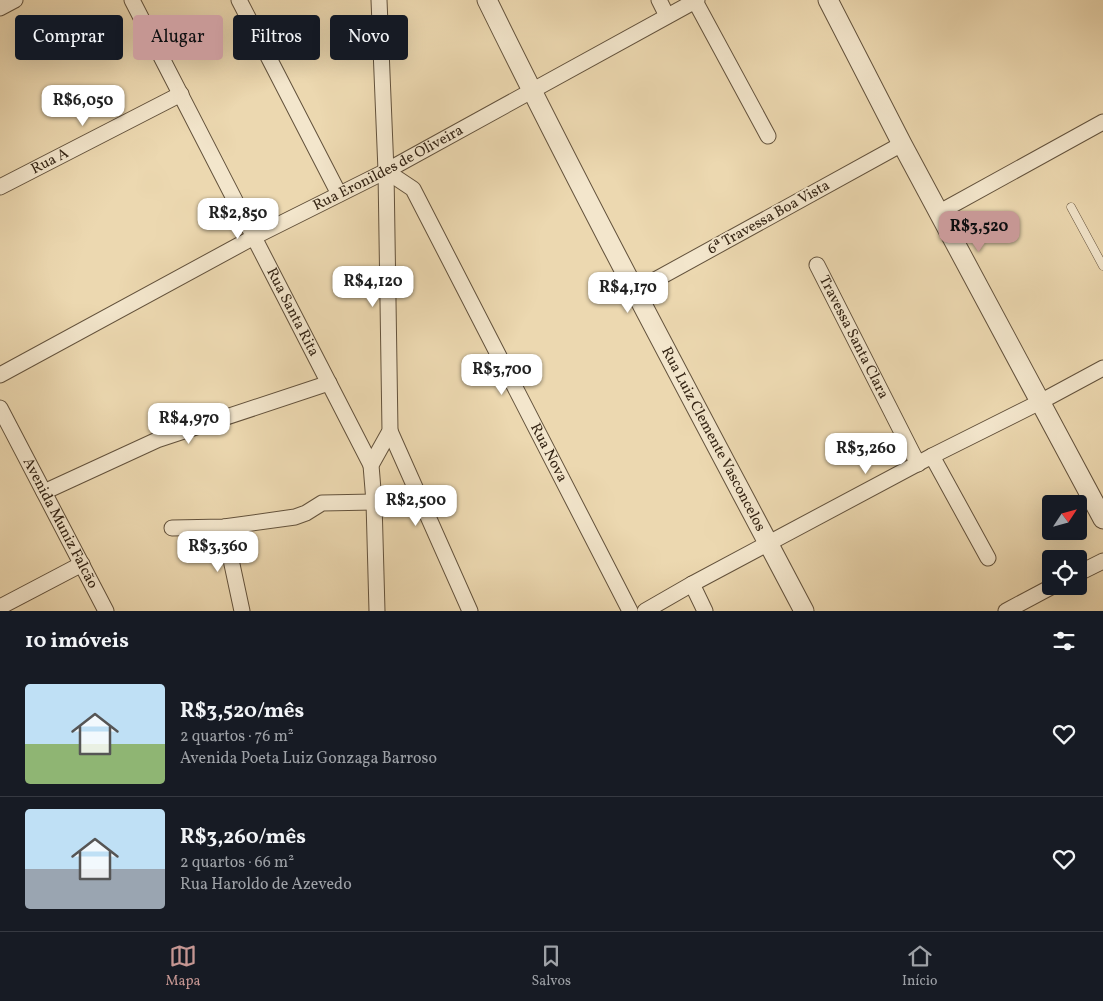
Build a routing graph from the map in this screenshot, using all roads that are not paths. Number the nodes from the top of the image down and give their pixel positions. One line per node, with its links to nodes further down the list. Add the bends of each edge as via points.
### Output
1 (15, 0): 9 (street)
2 (132, 0): 12 (street, Rua Santa Rita)
3 (240, 0): 18 (street)
4 (379, 0): 16 (street)
5 (487, 0): 11 (street, Rua Luiz Clemente Vasconcelos)
6 (659, 0): 10 (street)
7 (828, 0): 15 (street)
8 (696, 1): 10 (street, Rua Eronildes de Oliveira); 14 (street, Rua Eronildes de Oliveira)
9 (0, 8)
10 (667, 16): 11 (street, Rua Eronildes de Oliveira)
11 (532, 91): 16 (street, Rua Eronildes de Oliveira); 24 (street, Rua Luiz Clemente Vasconcelos)
12 (181, 94): 17 (street, Rua A); 21 (street, Rua Santa Rita)
13 (1103, 122): 20 (street)
14 (768, 136)
15 (902, 144): 20 (street); 24 (street, 6ª Travessa Boa Vista)
16 (386, 171): 18 (street, Rua Eronildes de Oliveira); 30 (street); 51 (street, Rua Nova, via 413,189)
17 (0, 186)
18 (339, 194): 21 (street, Rua Eronildes de Oliveira)
19 (1071, 207): 23 (lane)
20 (938, 213): 28 (street)
21 (254, 237): 26 (street, Rua Eronildes de Oliveira); 27 (street, Rua Santa Rita)
22 (817, 265): 32 (street, Travessa Santa Clara)
23 (1103, 266)
24 (635, 291): 39 (street, Rua Luiz Clemente Vasconcelos)
25 (1103, 368): 28 (street)
26 (0, 375)
27 (329, 383): 33 (street, Rua Santa Rita); 34 (street, via 157,440)
28 (1040, 402): 31 (street); 36 (street)
29 (0, 408): 34 (street, Avenida Muniz Falcão)
30 (390, 431): 33 (street); 50 (street)
31 (932, 456): 32 (street); 40 (street)
32 (918, 464): 39 (street)
33 (372, 465): 35 (street)
34 (44, 492): 42 (street, Avenida Muniz Falcão)
35 (374, 502): 37 (street, via 322,503 295,517); 49 (street)
36 (1103, 519)
37 (224, 527): 38 (street); 48 (street)
38 (172, 528)
39 (768, 543): 44 (street); 54 (street, Rua Luiz Clemente Vasconcelos)
40 (988, 558)
41 (1103, 560): 43 (street)
42 (82, 564): 46 (street); 47 (street, Avenida Muniz Falcão)
43 (1087, 569)
44 (692, 584): 52 (street); 53 (street)
45 (1042, 592): 55 (street)
46 (0, 607)
47 (106, 611)
48 (242, 611)
49 (377, 611)
50 (470, 611)
51 (630, 611)
52 (645, 611)
53 (706, 611)
54 (804, 611)
55 (1006, 611)

